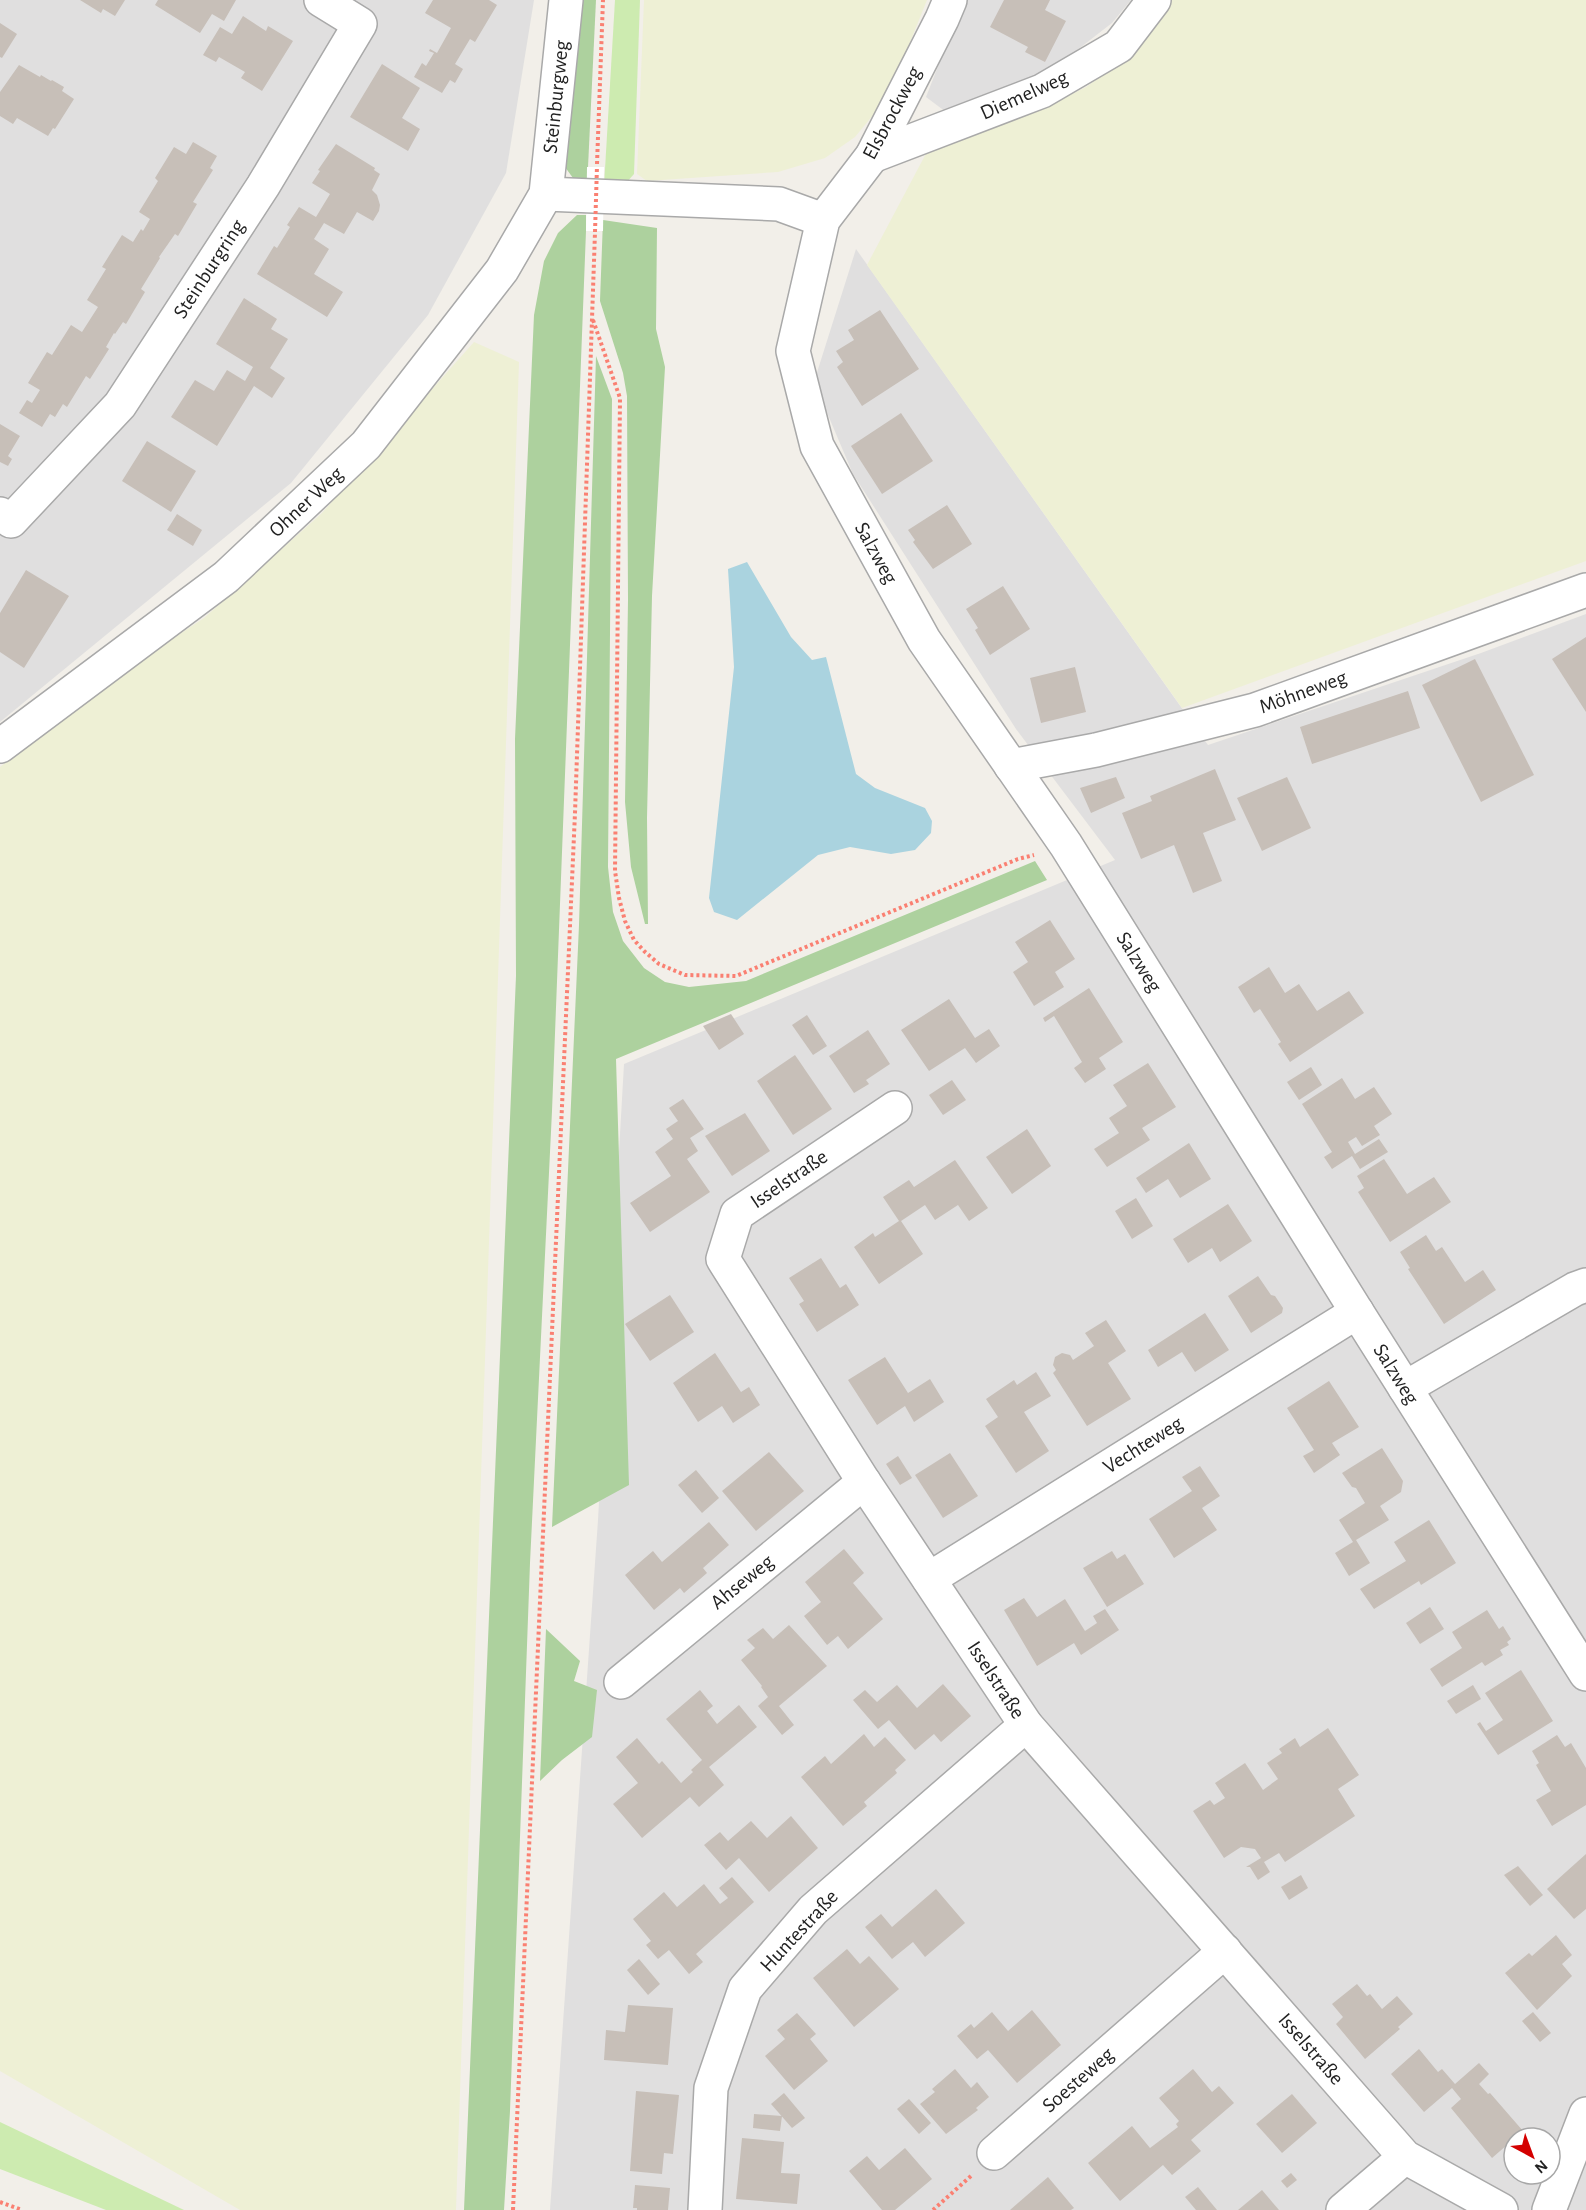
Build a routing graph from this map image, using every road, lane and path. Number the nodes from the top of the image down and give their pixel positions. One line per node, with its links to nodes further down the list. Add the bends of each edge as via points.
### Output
1 (321, 0): 10 (street, Steinburgring, via 360,24 263,186 120,405 11,521)
2 (566, 0): 7 (street, Steinburgweg)
3 (603, 0): 9 (path, bridge)
4 (950, 0): 6 (street, Elsbrockweg)
5 (1154, 0): 6 (street, Diemelweg, via 1119,46 1042,91)
6 (872, 156): 8 (street, Elsbrockweg)
7 (546, 194): 8 (street, via 779,204); 12 (street, Ohner Weg, via 502,270 366,445 226,577)
8 (824, 220): 13 (street, Salzweg, via 793,351 817,446 924,640)
9 (591, 315): 14 (path, via 620,398 615,871 619,898 634,940 659,964 685,975 736,976 1018,860); 30 (path, via 574,825)
10 (0, 514)
11 (1586, 590): 13 (street, Möhneweg, via 1255,710 1096,750)
12 (0, 746)
13 (1011, 766): 14 (street, Salzweg)
14 (1066, 845): 17 (street, Salzweg)
15 (895, 1108): 19 (street, Isselstraße, via 737,1214 723,1260)
16 (1586, 1285): 18 (street)
17 (1357, 1312): 18 (street, Salzweg); 20 (street, Vechteweg)
18 (1405, 1388): 21 (street, Salzweg)
19 (864, 1482): 20 (street, Isselstraße); 22 (street, Ahseweg)
20 (929, 1579): 23 (street, Isselstraße)
21 (1586, 1674)
22 (621, 1682)
23 (1026, 1725): 24 (street, Isselstraße); 31 (street, Huntestraße, via 813,1910 745,1989 711,2088)
24 (1225, 1951): 26 (street, Soesteweg); 27 (street, Isselstraße)
25 (1586, 2114): 35 (street)
26 (994, 2153): 32 (path)
27 (1405, 2157): 33 (street); 34 (street, Isselstraße)
28 (0, 2202): 29 (path)
29 (22, 2210)
30 (513, 2210)
31 (705, 2210)
32 (933, 2210)
33 (1343, 2210)
34 (1501, 2210)
35 (1549, 2210)

